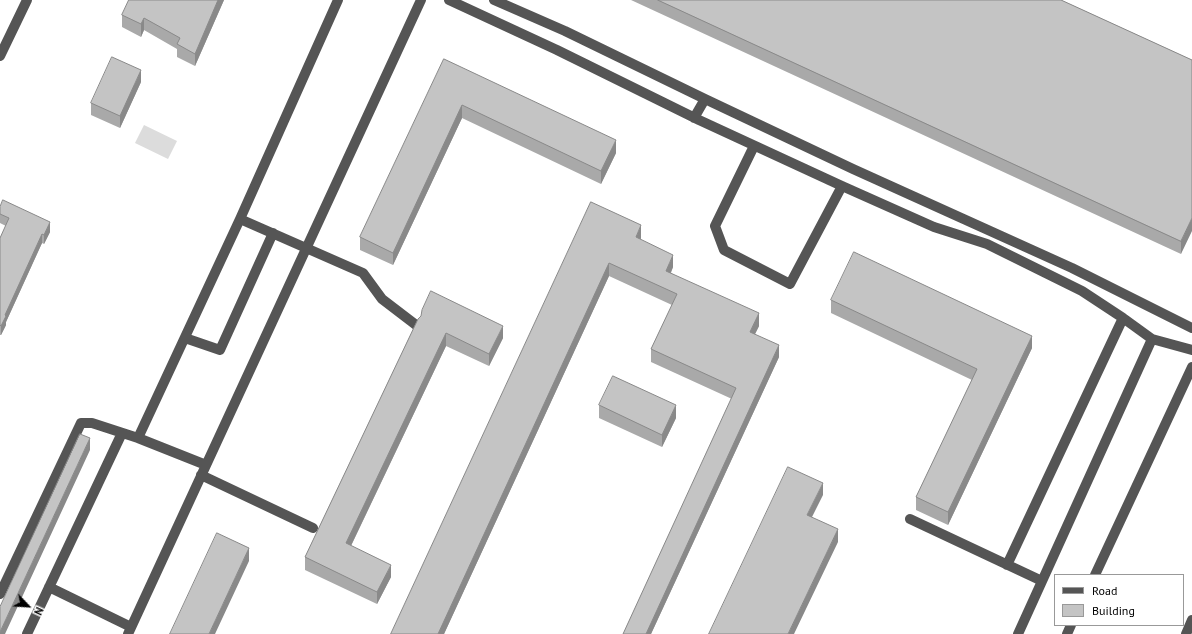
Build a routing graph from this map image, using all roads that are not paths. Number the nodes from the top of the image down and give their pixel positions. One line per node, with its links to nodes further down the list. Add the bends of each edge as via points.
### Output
1 (27, 0): 6 (lane)
2 (338, 0): 11 (lane)
3 (421, 0): 13 (lane)
4 (449, 0): 8 (lane)
5 (494, 0): 7 (lane)
6 (0, 56)
7 (705, 100): 8 (lane); 16 (lane, via 1072,268)
8 (694, 118): 9 (lane)
9 (754, 146): 10 (lane); 10 (lane, via 714,226 724,250 790,284)
10 (842, 186): 14 (lane, via 934,227 986,244 1082,291)
11 (240, 219): 12 (lane); 17 (lane)
12 (273, 233): 13 (lane); 17 (lane, via 220,350)
13 (306, 248): 15 (lane, via 363,273 382,299); 23 (lane)
14 (1123, 318): 18 (lane); 27 (lane)
15 (416, 325)
16 (1192, 328)
17 (185, 338): 22 (lane)
18 (1152, 339): 19 (lane); 29 (lane)
19 (1192, 350)
20 (1192, 367): 28 (lane)
21 (122, 433): 22 (lane); 30 (lane); 31 (lane, via 92,423 81,423)
22 (138, 438): 23 (lane)
23 (206, 465): 24 (lane)
24 (201, 475): 26 (lane); 33 (lane)
25 (910, 519): 27 (lane)
26 (314, 528)
27 (1007, 565): 29 (lane)
28 (1095, 574)
29 (1042, 581): 35 (lane)
30 (49, 587): 33 (lane); 34 (lane)
31 (0, 594)
32 (1192, 620): 36 (lane)
33 (129, 631)
34 (27, 634)
35 (1018, 634)
36 (1186, 634)

